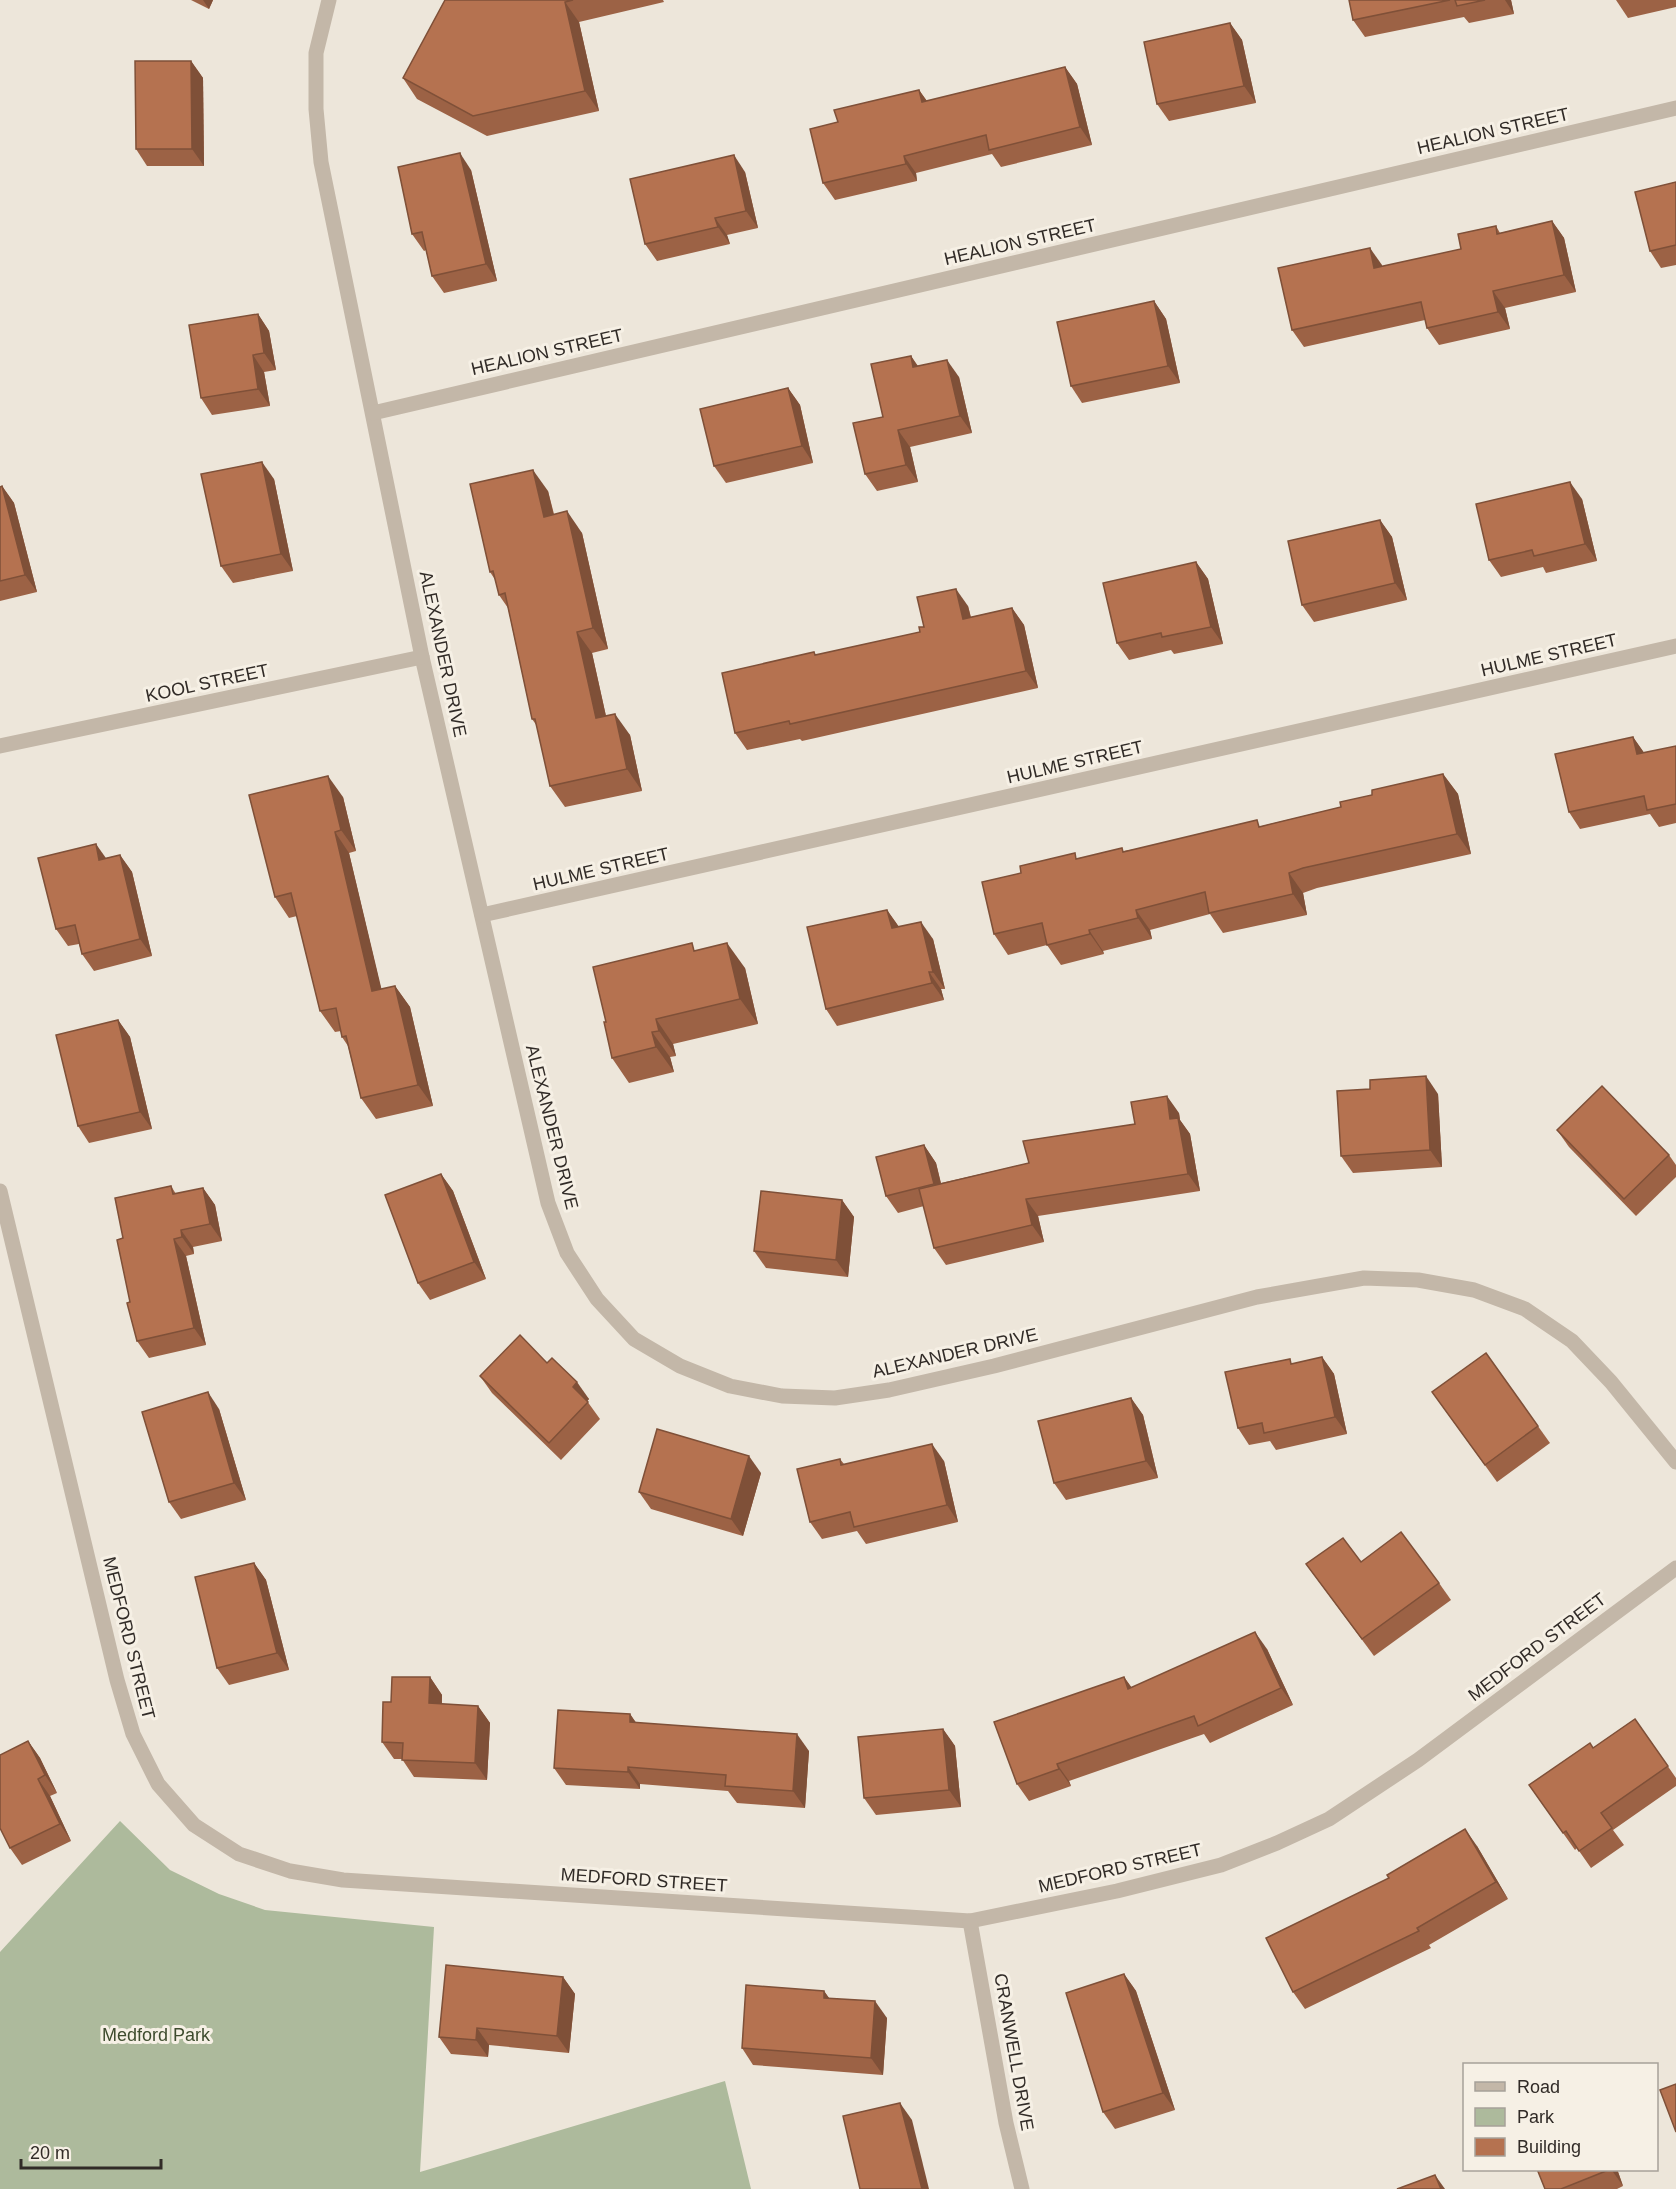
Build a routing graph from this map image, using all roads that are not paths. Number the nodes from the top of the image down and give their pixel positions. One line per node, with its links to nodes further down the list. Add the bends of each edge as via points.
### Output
1 (329, 0): 3 (street, ALEXANDER DRIVE, via 316,53 321,162)
2 (1676, 108): 3 (street, HEALION STREET)
3 (373, 413): 5 (street, ALEXANDER DRIVE)
4 (1676, 646): 7 (street, HULME STREET)
5 (422, 657): 6 (street, KOOL STREET); 7 (street, ALEXANDER DRIVE)
6 (0, 746)
7 (482, 915): 9 (street, ALEXANDER DRIVE, via 548,1203 567,1253 597,1299 634,1338 680,1366 730,1386 782,1396 835,1398 994,1366 1257,1297 1364,1278 1418,1280 1474,1290 1525,1309 1572,1341)
8 (0, 1191): 11 (street, MEDFORD STREET, via 133,1734 158,1784 194,1825 239,1854 290,1871 343,1880)
9 (1676, 1461)
10 (1676, 1568): 11 (street, MEDFORD STREET, via 1418,1760 1329,1819 1221,1865)
11 (970, 1921): 12 (street, CRANWELL DRIVE, via 1006,2123)
12 (1022, 2189)

